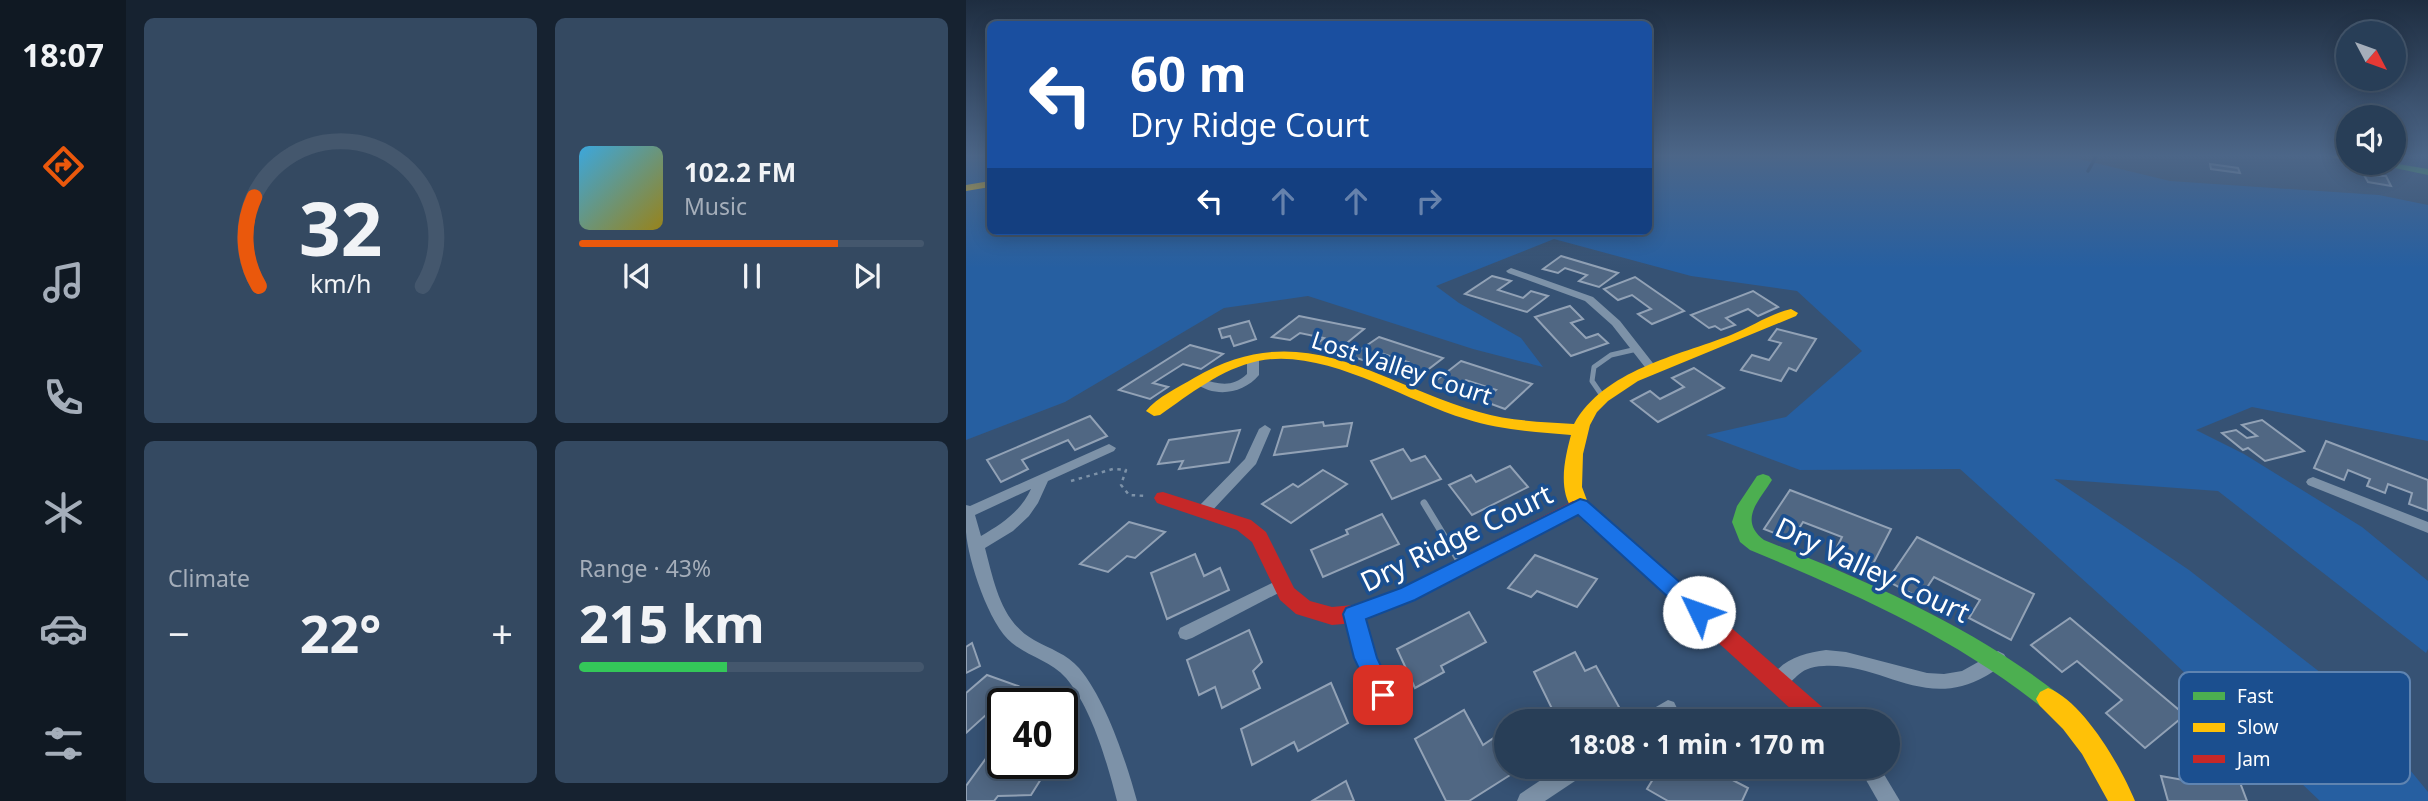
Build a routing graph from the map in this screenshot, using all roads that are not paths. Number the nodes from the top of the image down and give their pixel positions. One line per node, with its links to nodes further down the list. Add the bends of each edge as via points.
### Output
1 (1511, 271): 3 (street, via 1589,299)
2 (1791, 313): 4 (street)
3 (1637, 349): 4 (street); 5 (lane, via 1611,355 1594,367 1592,381)
4 (1652, 369): 5 (street)
5 (1603, 397): 8 (street)
6 (1154, 411): 8 (street, Lost Valley Court, via 1253,358 1289,355 1473,416)
7 (1265, 429): 16 (street, via 1251,461)
8 (1580, 430): 15 (street, via 1572,465)
9 (1110, 448): 10 (street)
10 (1042, 480): 17 (street); 19 (street, via 1027,510)
11 (1763, 480): 24 (street, Dry Valley Court, via 1741,517 1745,537 1930,620)
12 (2313, 482): 18 (street)
13 (1163, 498): 16 (street, Dry Ridge Court)
14 (1424, 503): 20 (lane)
15 (1580, 506): 20 (street, Dry Ridge Court); 25 (street)
16 (1204, 510): 21 (street, Dry Ridge Court, via 1244,525 1259,537)
17 (967, 512): 19 (street)
18 (2428, 528)
19 (976, 546): 30 (street, via 1006,626 1018,639 1065,665 1076,678 1098,717)
20 (1462, 566): 22 (street, Dry Ridge Court, via 1408,594)
21 (1282, 584): 22 (street, Dry Ridge Court, via 1303,608 1332,616); 23 (street)
22 (1354, 614): 26 (lane, via 1366,658)
23 (1186, 633)
24 (1998, 659): 25 (street, via 1970,677 1931,682 1818,658 1794,665); 33 (street, Dry Valley Court, via 2034,685 2073,723 2100,755)
25 (1778, 682): 27 (street)
26 (1383, 695)
27 (1808, 709)
28 (1560, 779): 31 (street)
29 (1876, 779): 32 (street)
30 (1126, 801)
31 (1527, 801)
32 (1890, 801)
33 (2122, 801)

